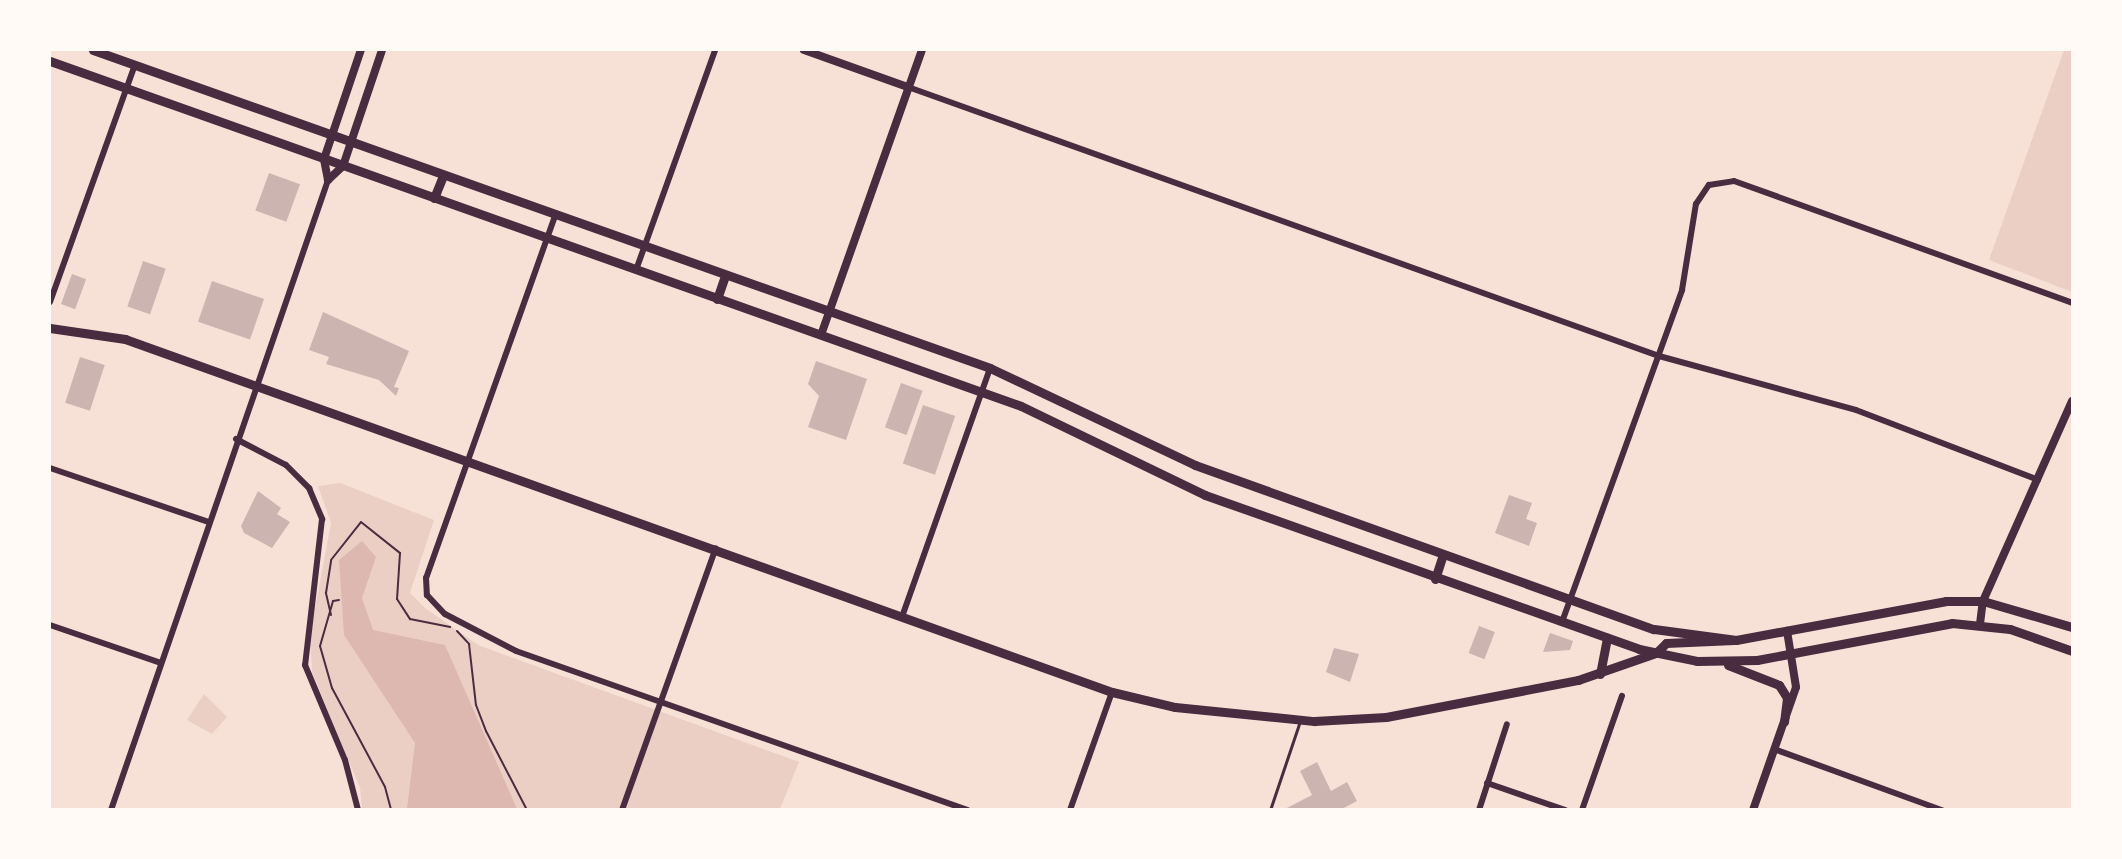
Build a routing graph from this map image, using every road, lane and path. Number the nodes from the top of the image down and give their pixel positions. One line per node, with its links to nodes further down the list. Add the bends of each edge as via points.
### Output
1 (93, 50): 8 (main road)
2 (361, 50): 11 (street)
3 (382, 50): 12 (street)
4 (715, 50): 20 (street)
5 (804, 50): 9 (street)
6 (922, 50): 9 (street)
7 (50, 60): 10 (main road)
8 (135, 65): 10 (street); 11 (main road)
9 (908, 87): 26 (street); 29 (street)
10 (126, 89): 13 (main road); 24 (street)
11 (332, 136): 12 (main road); 13 (street)
12 (352, 144): 14 (street); 15 (main road)
13 (324, 159): 14 (main road); 16 (street)
14 (343, 166): 16 (street); 17 (main road)
15 (443, 176): 17 (main road); 18 (main road)
16 (327, 180): 31 (street)
17 (434, 198): 19 (main road)
18 (555, 216): 19 (street); 20 (main road)
19 (547, 238): 21 (main road); 35 (street)
20 (645, 247): 21 (street); 22 (main road)
21 (636, 270): 23 (main road)
22 (725, 276): 23 (main road); 26 (main road)
23 (717, 299): 28 (main road)
24 (50, 302)
25 (2073, 303): 29 (street, via 1734,181 1716,182 1695,204 1685,279)
26 (830, 312): 28 (street); 30 (main road)
27 (50, 328): 31 (main road, via 125,339)
28 (821, 335): 32 (main road)
29 (1659, 356): 37 (street, via 1856,410); 43 (street)
30 (990, 368): 32 (street); 40 (main road, via 1195,465)
31 (255, 388): 34 (street); 35 (main road)
32 (982, 392): 41 (main road, via 1050,418 1205,495); 45 (street)
33 (2073, 401): 37 (street)
34 (236, 440): 38 (street); 69 (street, via 286,465 309,488 322,519 305,665 345,760)
35 (465, 462): 39 (main road); 62 (street, via 424,587 435,604 462,624 516,651)
36 (50, 468): 38 (street)
37 (2038, 480): 44 (street)
38 (209, 522): 58 (street)
39 (716, 548): 45 (main road); 62 (street)
40 (1443, 555): 41 (main road); 43 (main road)
41 (1435, 579): 47 (main road)
42 (339, 600): 46 (path)
43 (1570, 600): 47 (street); 53 (main road, via 1654,629)
44 (1983, 601): 48 (street); 50 (main road); 51 (main road, via 1917,605)
45 (903, 614): 60 (main road)
46 (331, 615): 70 (path, via 320,646 327,674 386,787); 71 (path, via 326,593 331,560 361,522 368,524 400,553 397,598 410,618 452,627 469,644 476,705)
47 (1562, 622): 52 (main road)
48 (1980, 624): 54 (main road); 56 (main road, via 1922,625)
49 (50, 625): 58 (street)
50 (2073, 627)
51 (1787, 631): 53 (main road); 56 (street)
52 (1607, 638): 55 (main road); 59 (main road)
53 (1736, 639): 55 (main road, via 1720,645 1666,644)
54 (2073, 651)
55 (1656, 653): 57 (main road); 59 (main road)
56 (1793, 656): 57 (main road); 64 (street, via 1796,687)
57 (1714, 662): 64 (main road, via 1779,685 1787,698)
58 (161, 663): 68 (street)
59 (1600, 674): 63 (main road, via 1386,717)
60 (1112, 692): 63 (main road, via 1221,715); 74 (street)
61 (1622, 696): 78 (street)
62 (661, 700): 72 (street); 73 (street)
63 (1301, 720): 75 (lane)
64 (1784, 722): 66 (street)
65 (1507, 724): 67 (street)
66 (1774, 749): 79 (street); 80 (street)
67 (1487, 783): 76 (street); 77 (street)
68 (111, 810)
69 (358, 810)
70 (391, 810)
71 (527, 810)
72 (622, 810)
73 (968, 810)
74 (1070, 810)
75 (1270, 810)
76 (1479, 810)
77 (1565, 810)
78 (1582, 810)
79 (1753, 810)
80 (1942, 810)

